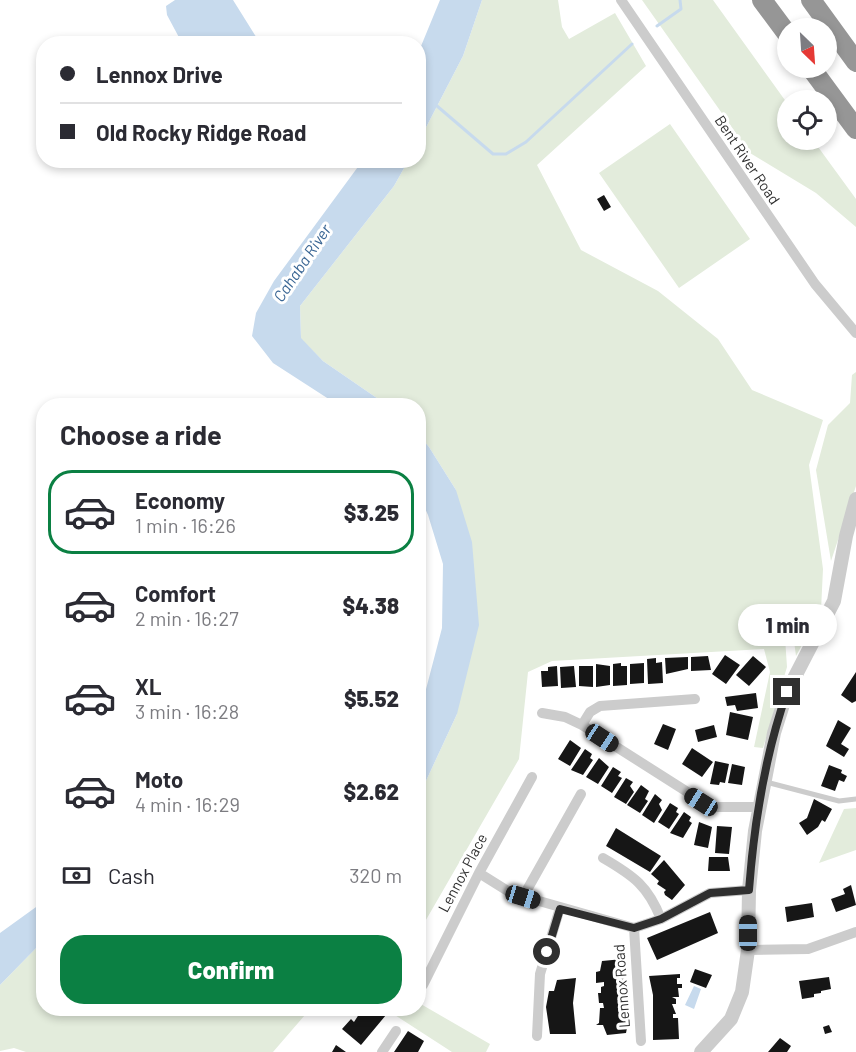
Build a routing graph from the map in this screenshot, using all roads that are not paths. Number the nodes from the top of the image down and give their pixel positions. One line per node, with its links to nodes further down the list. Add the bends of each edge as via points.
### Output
1 (621, 0): 8 (street, Bent River Road, via 802,265)
2 (762, 0): 4 (highway)
3 (811, 0): 5 (highway)
4 (777, 21)
5 (856, 62)
6 (818, 78): 7 (highway)
7 (856, 129)
8 (856, 333)
9 (856, 499): 14 (street, via 834,601 787,692)
10 (694, 699): 12 (street, via 600,706 590,712)
11 (542, 713): 12 (street)
12 (582, 725): 17 (street, via 711,807)
13 (532, 777): 19 (street, Lennox Place)
14 (764, 782): 16 (lane, via 839,801); 17 (street)
15 (581, 794): 21 (street)
16 (856, 798)
17 (759, 807): 20 (street)
18 (603, 858): 23 (street, via 643,885)
19 (479, 873): 21 (street); 27 (street, Lennox Place)
20 (749, 890): 23 (street, via 710,893); 26 (street)
21 (523, 897): 22 (street)
22 (560, 909): 24 (street); 29 (street, via 540,974)
23 (661, 919): 24 (street)
24 (634, 928): 30 (street, Lennox Road)
25 (856, 932): 26 (street, via 808,949)
26 (748, 950): 32 (street, via 736,1009)
27 (426, 979)
28 (396, 1031): 31 (street)
29 (537, 1036)
30 (641, 1041)
31 (382, 1052)
32 (701, 1052)

